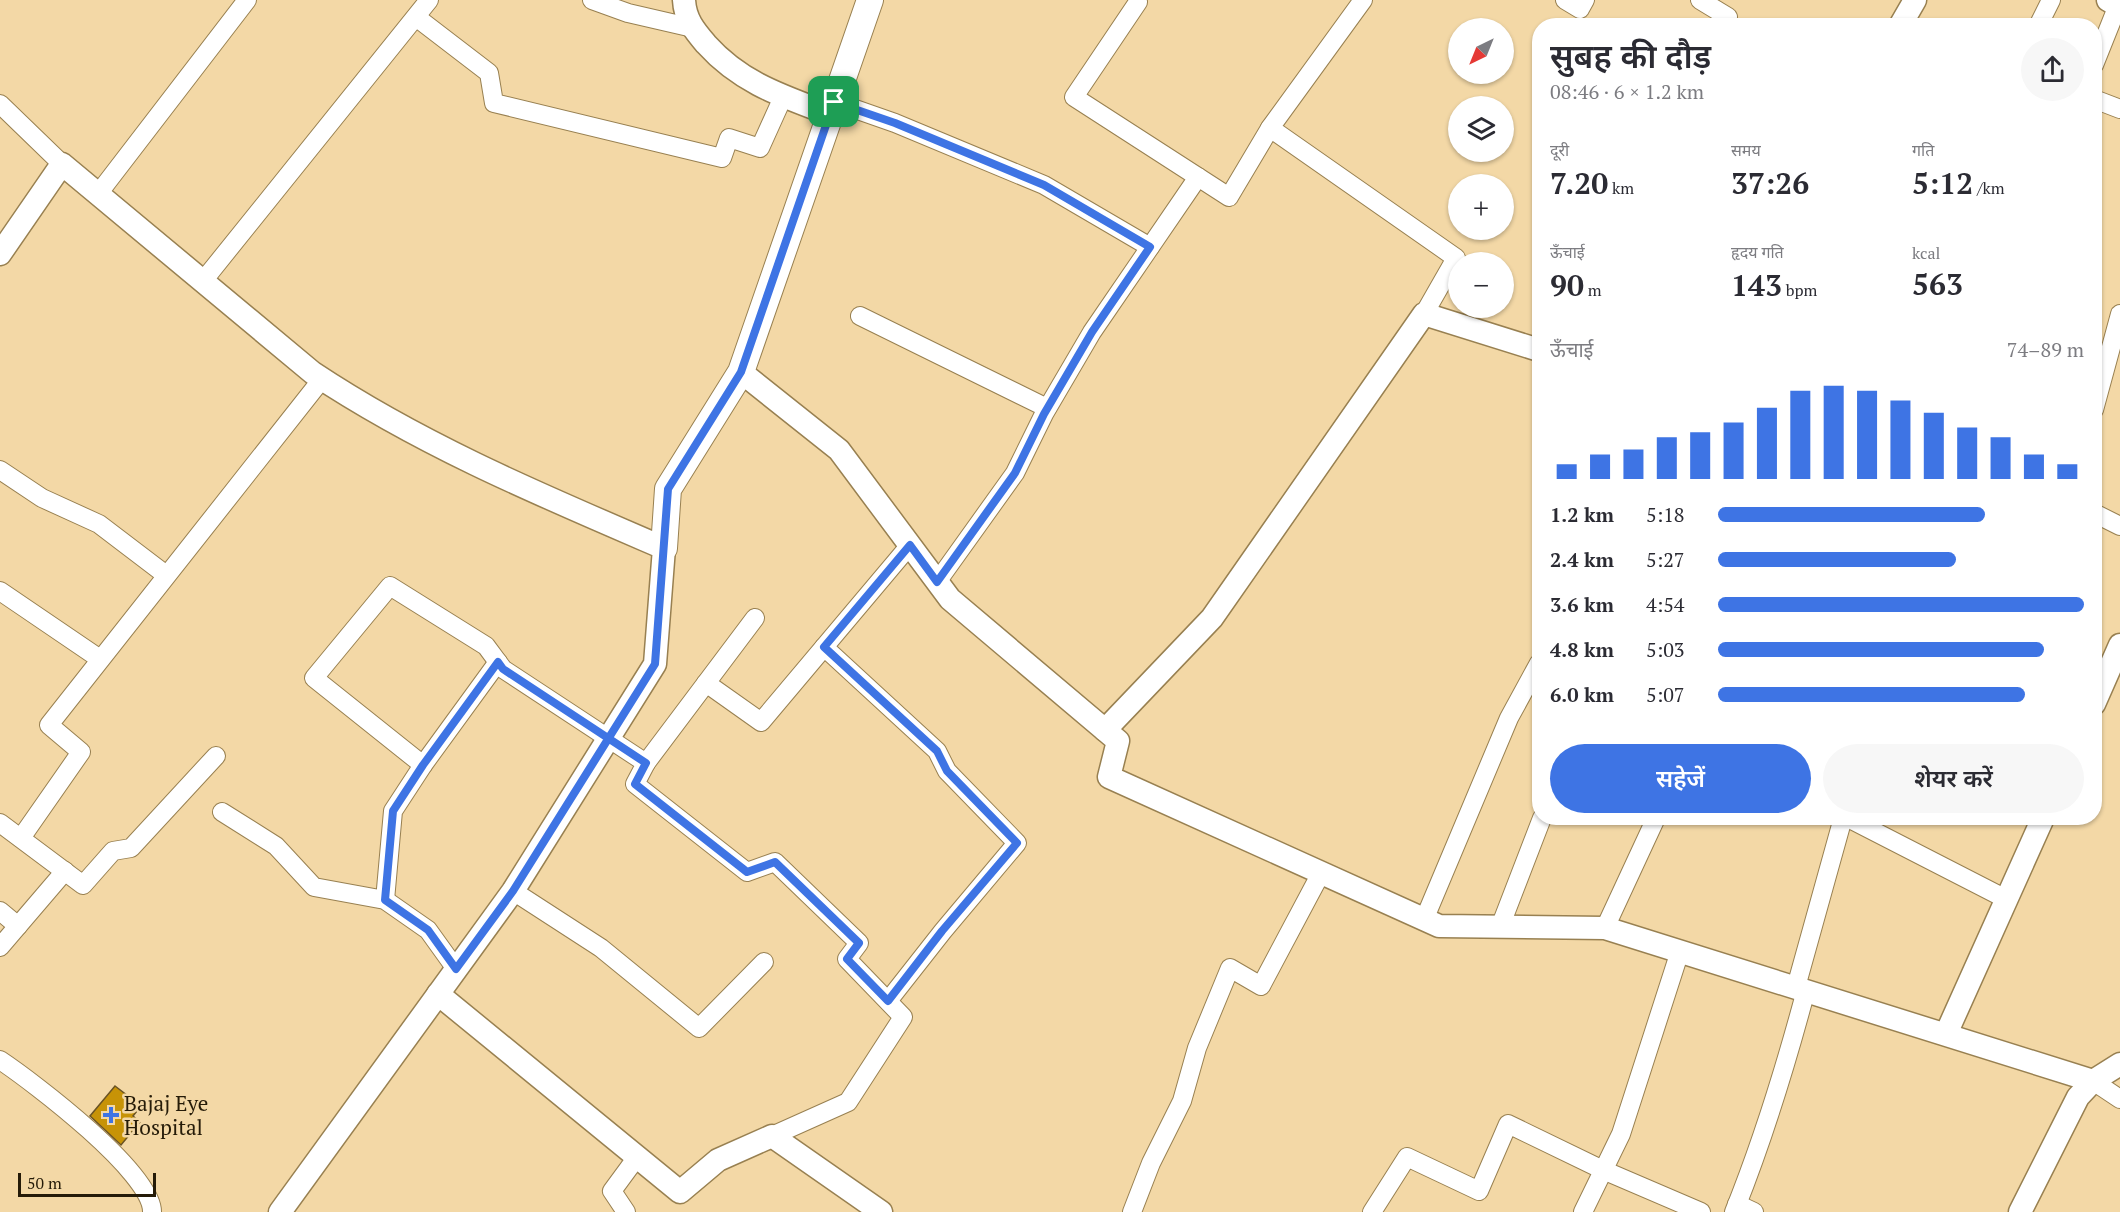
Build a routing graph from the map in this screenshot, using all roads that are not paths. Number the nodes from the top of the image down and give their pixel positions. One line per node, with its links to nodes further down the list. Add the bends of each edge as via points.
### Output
1 (247, 0): 28 (street)
2 (429, 0): 14 (street)
3 (592, 0): 18 (street)
4 (684, 0): 18 (street, via 684,14)
5 (870, 0): 23 (main road)
6 (1363, 0): 25 (street)
7 (1565, 0): 8 (street, via 1580,9)
8 (1585, 0)
9 (1700, 0): 15 (street)
10 (1915, 0): 16 (street)
11 (2051, 0): 17 (street)
12 (1137, 1): 27 (street, via 1074,97)
13 (2116, 3): 19 (street)
14 (416, 17): 20 (street, via 489,73 494,103 722,158 729,138 760,148); 31 (street)
15 (1727, 18)
16 (1905, 18)
17 (2042, 18)
18 (693, 28): 20 (street, via 722,62 746,80)
19 (2102, 42)
20 (783, 97): 23 (street)
21 (2102, 102): 24 (street)
22 (0, 104): 26 (street)
23 (832, 108): 29 (street, via 895,123 1044,185); 36 (main road)
24 (2120, 108)
25 (1270, 128): 27 (street, via 1229,197); 32 (street, via 1456,258)
26 (62, 164): 28 (street); 30 (street)
27 (1198, 177): 29 (street)
28 (98, 194): 31 (street)
29 (1150, 247): 39 (street, via 1092,332)
30 (0, 254)
31 (203, 281): 37 (street)
32 (1424, 314): 35 (street); 56 (street, via 1212,618)
33 (2120, 314): 38 (street)
34 (860, 316): 39 (street)
35 (1532, 348)
36 (741, 372): 43 (street, via 839,450); 44 (main road, via 668,489)
37 (322, 379): 44 (street, via 421,437); 45 (street)
38 (2102, 380)
39 (1047, 408): 46 (street, via 1015,473)
40 (0, 470): 45 (street, via 42,498 99,524)
41 (2102, 517): 42 (street)
42 (2120, 526)
43 (910, 545): 46 (street); 50 (street)
44 (664, 548): 57 (street, via 655,664)
45 (166, 575): 51 (street)
46 (937, 582): 56 (street, via 950,599)
47 (0, 591): 51 (street)
48 (755, 618): 54 (street)
49 (2120, 645): 55 (street)
50 (824, 647): 54 (street, via 761,722); 85 (street, via 937,751 947,771 1017,843)
51 (100, 659): 68 (street, via 49,725 81,752)
52 (498, 662): 57 (street); 60 (street); 60 (street, via 486,646 390,586 314,678)
53 (1532, 676): 75 (street, via 1509,718)
54 (706, 682): 59 (street)
55 (2102, 686)
56 (1105, 730): 70 (street, via 1119,741 1109,777)
57 (609, 738): 59 (street); 71 (street)
58 (216, 756): 69 (street, via 131,848 113,851 83,885)
59 (646, 763): 85 (street, via 635,784 747,872 775,862 859,943 847,959)
60 (423, 765): 73 (street, via 393,811)
61 (222, 812): 73 (street, via 276,846 314,887)
62 (0, 823): 68 (street)
63 (1539, 825): 77 (street)
64 (1653, 825): 78 (street)
65 (1844, 825): 83 (street)
66 (1860, 825): 72 (street)
67 (2040, 825): 72 (street)
68 (21, 838): 69 (street)
69 (65, 871): 76 (street)
70 (1321, 873): 75 (street); 99 (street, via 1261,986 1230,968 1197,1048 1182,1101)
71 (513, 891): 81 (street, via 601,948 699,1028); 82 (street)
72 (2006, 899): 86 (street)
73 (385, 900): 82 (street, via 428,930)
74 (0, 911): 76 (street)
75 (1424, 920): 77 (street, via 1439,926)
76 (18, 926): 79 (street)
77 (1500, 927): 78 (street)
78 (1605, 928): 80 (street)
79 (0, 947)
80 (1680, 951): 83 (street); 93 (street, via 1621,1134)
81 (764, 962)
82 (456, 969): 84 (street)
83 (1801, 989): 86 (street); 94 (street, via 1785,1065)
84 (438, 994): 92 (street); 96 (street)
85 (888, 1001): 91 (street, via 903,1017 848,1102)
86 (1946, 1034): 89 (street)
87 (0, 1060): 95 (street, via 117,1154 139,1181)
88 (2119, 1063): 89 (street)
89 (2093, 1081): 90 (street); 104 (street, via 2078,1097)
90 (2120, 1099)
91 (772, 1136): 92 (street, via 718,1160 680,1192); 98 (street)
92 (638, 1157): 97 (street, via 612,1191)
93 (1603, 1170): 100 (street, via 1508,1124 1479,1191 1407,1157); 101 (street); 102 (street)
94 (1736, 1208): 103 (street)
95 (152, 1212)
96 (279, 1212)
97 (626, 1212)
98 (881, 1212)
99 (1131, 1212)
100 (1372, 1212)
101 (1582, 1212)
102 (1701, 1212)
103 (1754, 1212)
104 (2020, 1212)

